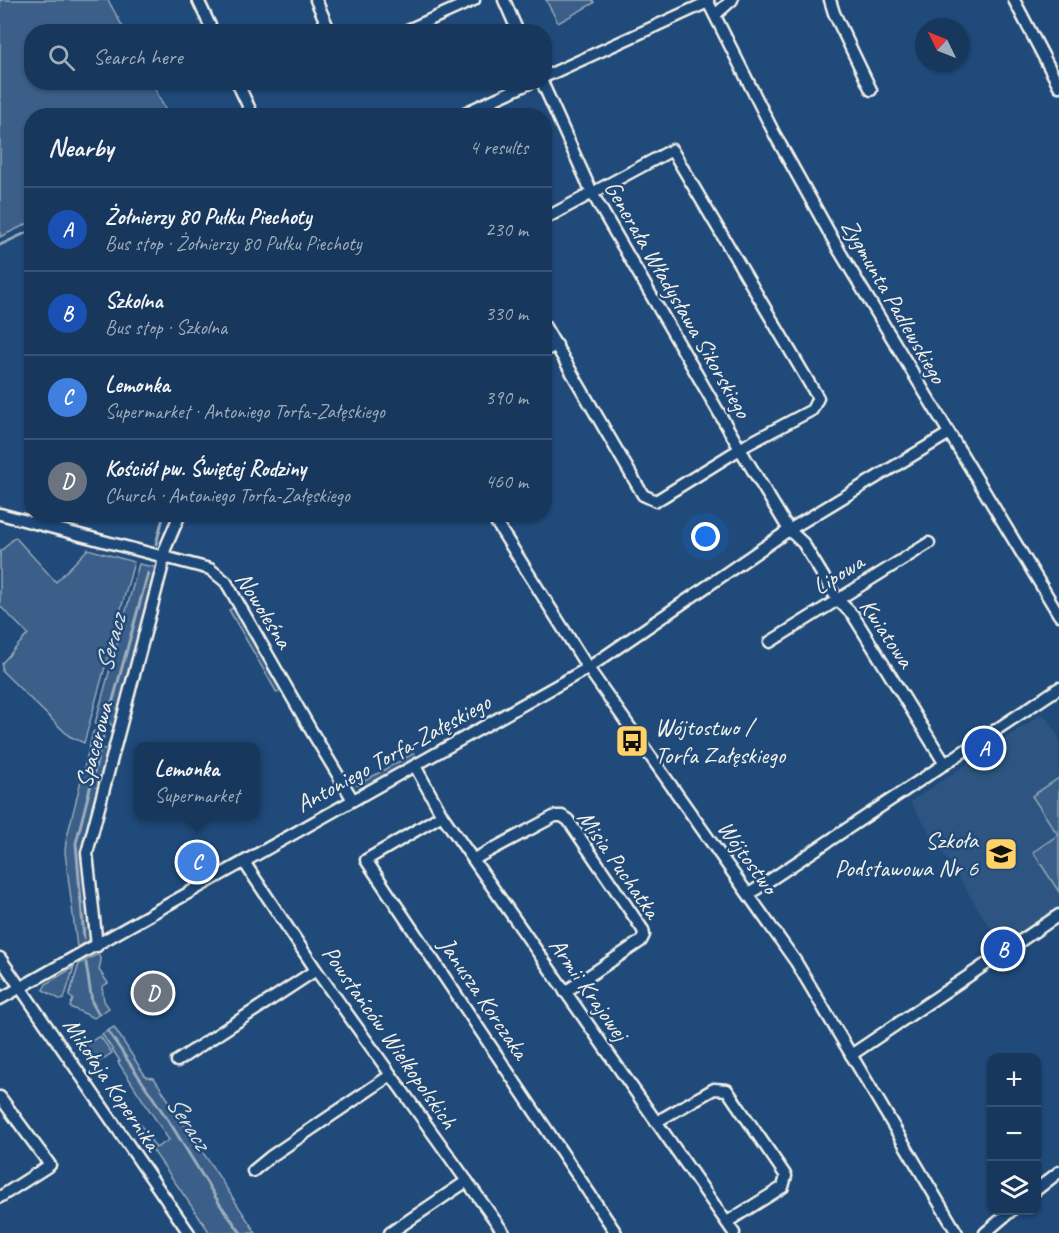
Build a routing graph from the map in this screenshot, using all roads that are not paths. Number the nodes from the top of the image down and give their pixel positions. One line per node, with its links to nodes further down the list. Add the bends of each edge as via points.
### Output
1 (198, 0): 10 (street)
2 (316, 0): 11 (street)
3 (474, 0): 12 (street)
4 (504, 0): 13 (street)
5 (732, 0): 9 (street)
6 (830, 0): 19 (street)
7 (1014, 0): 15 (street)
8 (707, 1): 9 (street, Zygmunta Padlewskiego); 14 (street)
9 (715, 15): 27 (street, Zygmunta Padlewskiego, via 834,243)
10 (209, 24)
11 (326, 24)
12 (421, 24)
13 (514, 24)
14 (552, 73)
15 (1059, 86)
16 (241, 90): 20 (street)
17 (515, 90): 21 (street)
18 (546, 90): 22 (street, Generała Władysława Sikorskiego)
19 (871, 90)
20 (249, 108)
21 (475, 108)
22 (592, 193): 23 (street); 28 (street, Generała Władysława Sikorskiego); 28 (street, via 672,150 818,398 812,410)
23 (552, 215)
24 (552, 338): 25 (street)
25 (556, 345): 26 (street); 28 (street, via 643,495 656,501)
26 (552, 347)
27 (948, 434): 34 (street, Antoniego Torfa-Załęskiego); 38 (street, Zygmunta Padlewskiego)
28 (740, 449): 34 (street, Generała Władysława Sikorskiego)
29 (0, 514): 30 (street, Nowoleśna)
30 (24, 520)
31 (30, 522): 36 (street, Nowoleśna)
32 (177, 522): 36 (street, Spacerowa)
33 (496, 522): 40 (street, Wójtostwo)
34 (789, 530): 37 (street, Kwiatowa, via 803,543); 40 (street, Antoniego Torfa-Załęskiego)
35 (929, 543): 37 (street, Lipowa)
36 (163, 558): 44 (street, Nowoleśna, via 210,569 226,582); 50 (street, Spacerowa, via 87,854)
37 (837, 599): 39 (street, Lipowa); 42 (street, Kwiatowa, via 853,615)
38 (1059, 615)
39 (770, 642)
40 (588, 668): 43 (street, Antoniego Torfa-Załęskiego); 48 (street, Wójtostwo)
41 (1059, 688): 42 (street)
42 (945, 764): 48 (street)
43 (415, 765): 44 (street, Antoniego Torfa-Załęskiego); 45 (street, Armii Krajowej)
44 (353, 800): 47 (street, Antoniego Torfa-Załęskiego)
45 (442, 815): 46 (street, Armii Krajowej); 71 (street, Janusza Korczaka, via 366,860)
46 (474, 859): 54 (street, Armii Krajowej); 54 (street, Misia Puchatka, via 555,816 568,820 644,935 641,941)
47 (244, 862): 50 (street, Antoniego Torfa-Załęskiego); 52 (street, Powstańców Wielkopolskich)
48 (749, 894): 56 (street, Wójtostwo, via 796,962)
49 (1059, 915): 56 (street)
50 (97, 946): 53 (street, Antoniego Torfa-Załęskiego)
51 (0, 958): 53 (street, Mikołaja Kopernika)
52 (316, 970): 57 (street); 58 (street, Powstańców Wielkopolskich)
53 (21, 987): 55 (street, Antoniego Torfa-Załęskiego); 68 (street, Mikołaja Kopernika)
54 (565, 992): 60 (street, Armii Krajowej)
55 (0, 999)
56 (851, 1055): 72 (street, Wójtostwo)
57 (177, 1061)
58 (391, 1075): 61 (street); 63 (street, Powstańców Wielkopolskich)
59 (0, 1096): 65 (street, via 50,1165)
60 (656, 1122): 67 (street, Armii Krajowej); 67 (street, via 714,1089 727,1090 786,1176 783,1187)
61 (253, 1171)
62 (1059, 1172): 64 (street)
63 (467, 1181): 69 (street); 70 (street, Powstańców Wielkopolskich)
64 (1041, 1187)
65 (0, 1197)
66 (1006, 1215): 73 (street)
67 (731, 1230)
68 (189, 1233)
69 (390, 1233)
70 (504, 1233)
71 (616, 1233)
72 (957, 1233)
73 (985, 1233)

